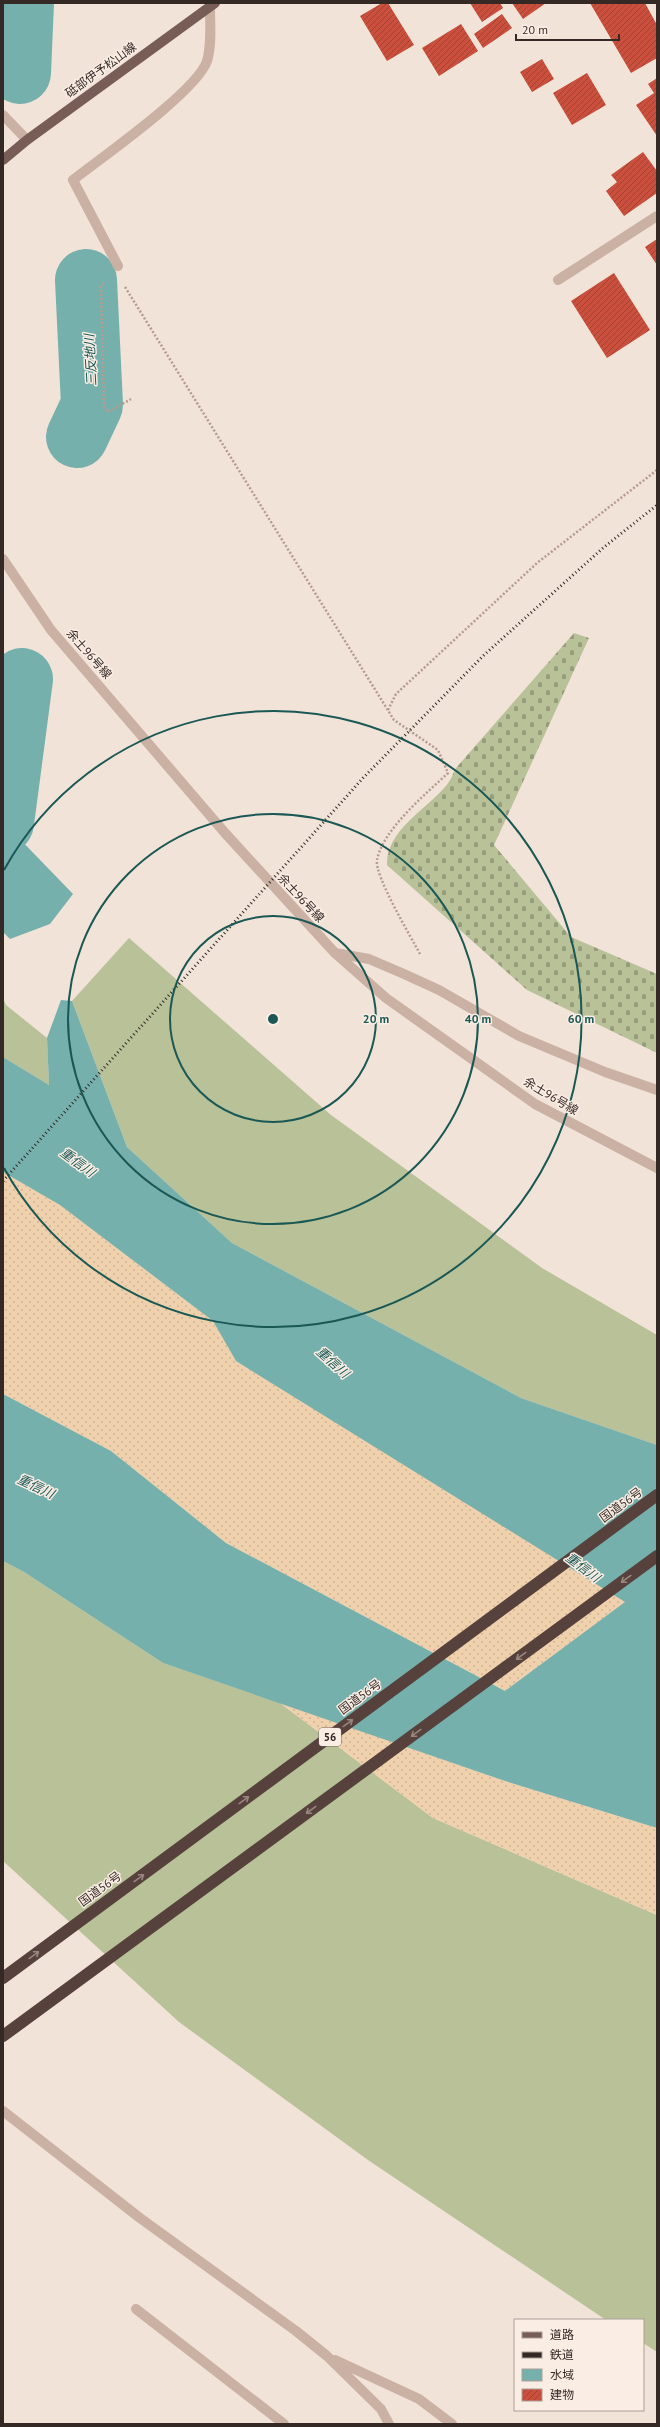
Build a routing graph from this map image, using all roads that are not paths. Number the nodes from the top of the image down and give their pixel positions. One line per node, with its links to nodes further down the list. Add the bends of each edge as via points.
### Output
1 (213, 5): 3 (main road, 砥部伊予松山線); 6 (street, via 206,63 186,91 73,180)
2 (3, 115): 3 (street)
3 (27, 140): 4 (main road, 砥部伊予松山線)
4 (3, 160)
5 (657, 216): 7 (street)
6 (116, 268)
7 (558, 280)
8 (3, 559): 9 (street, 余土96号線, via 51,630 225,833)
9 (335, 953): 10 (street, via 369,959 439,990 519,1036); 11 (street, 余土96号線, via 386,998 535,1104)
10 (657, 1090)
11 (657, 1168)
12 (657, 1496): 14 (highway, 国道56号 / 56, one-way to 12)
13 (657, 1556): 15 (highway, one-way to 15)
14 (3, 1978)
15 (3, 2036)
16 (3, 2111): 18 (street, via 140,2218 290,2326)
17 (136, 2309): 19 (street)
18 (327, 2356): 20 (street, via 381,2409); 21 (street, via 419,2399)
19 (284, 2424)
20 (389, 2424)
21 (452, 2424)

